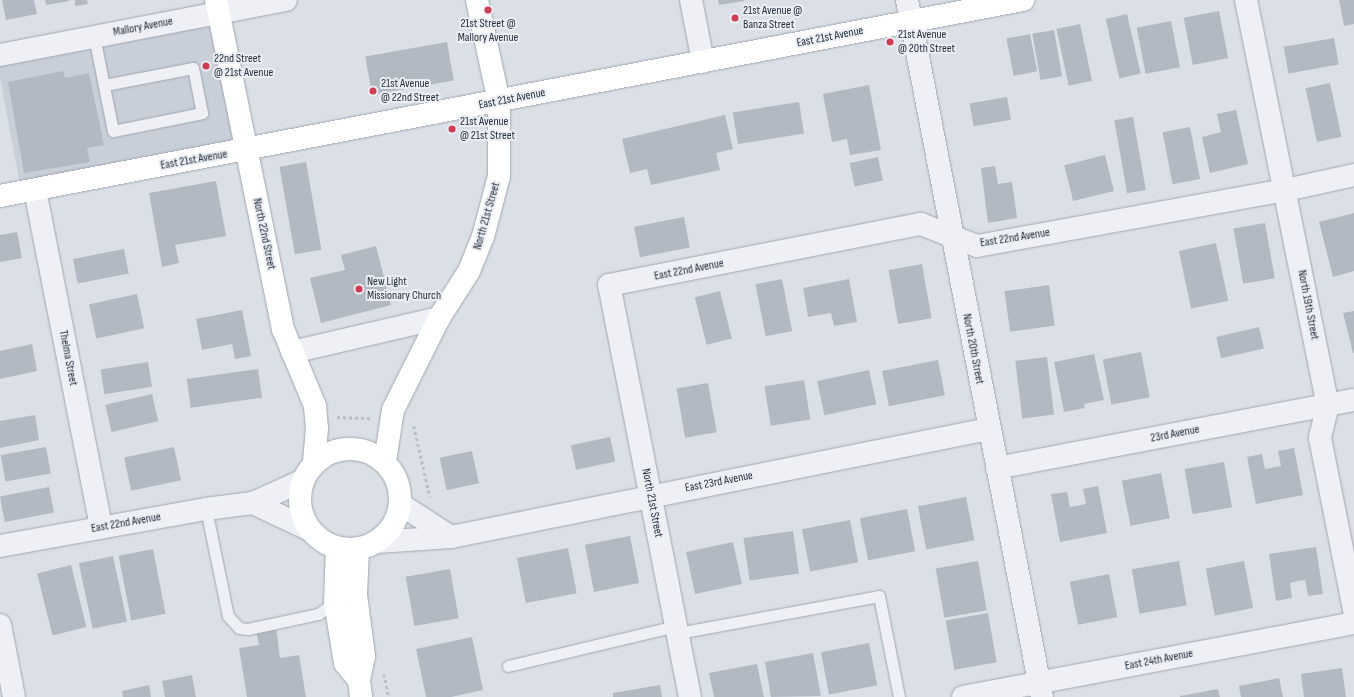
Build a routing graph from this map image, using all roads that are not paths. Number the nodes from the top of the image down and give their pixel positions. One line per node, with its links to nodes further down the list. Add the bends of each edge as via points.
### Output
1 (286, 0): 7 (street, Mallory Avenue)
2 (477, 0): 13 (main road, North 21st Street)
3 (691, 0): 11 (street)
4 (907, 0): 8 (street, North 20th Street)
5 (1023, 0): 8 (main road, East 21st Avenue)
6 (1246, 0): 17 (street, North 19th Street)
7 (217, 6): 9 (street, Mallory Avenue); 14 (main road, North 22nd Street)
8 (911, 21): 11 (main road, East 21st Avenue); 19 (street, North 20th Street)
9 (94, 36): 10 (street, Mallory Avenue); 12 (lane)
10 (0, 55)
11 (703, 62): 13 (main road, East 21st Avenue)
12 (105, 86): 12 (lane, via 113,131 202,113 193,68)
13 (499, 102): 14 (main road, East 21st Avenue); 21 (main road, North 21st Street, via 499,176 485,231 469,271)
14 (246, 151): 16 (main road, East 21st Avenue); 22 (main road, North 22nd Street, via 283,329)
15 (1354, 175): 17 (street, East 22nd Avenue)
16 (35, 190): 18 (main road, East 21st Avenue); 33 (street, Thelma Street)
17 (1286, 190): 19 (street, East 22nd Avenue, via 977,246); 24 (street, North 19th Street)
18 (0, 196)
19 (951, 236): 20 (street, East 22nd Avenue, via 921,224); 25 (street, North 20th Street)
20 (609, 285): 29 (street, North 21st Street)
21 (439, 318): 22 (street); 26 (main road, North 21st Street, via 393,410)
22 (292, 352): 28 (main road, North 22nd Street, via 315,406 317,428)
23 (1354, 400): 24 (street, 23rd Avenue)
24 (1328, 405): 27 (street, 23rd Avenue); 39 (street, North 19th Street, via 1320,438)
25 (988, 429): 27 (street, North 20th Street); 29 (street, East 23rd Avenue)
26 (385, 461): 28 (main road, via 363,450 345,449 328,454); 31 (main road, via 396,478)
27 (997, 468): 45 (street, North 20th Street)
28 (308, 472): 30 (street, East 22nd Avenue); 34 (main road, via 299,497 301,514)
29 (651, 495): 35 (street, East 23rd Avenue); 42 (street, North 21st Street)
30 (253, 503): 32 (street, East 22nd Avenue); 34 (street)
31 (400, 504): 35 (street); 37 (main road, via 397,518 389,532)
32 (206, 509): 33 (street, East 22nd Avenue); 38 (lane, via 228,616 240,628 248,630 318,614)
33 (100, 527): 36 (street, East 22nd Avenue)
34 (308, 529): 37 (main road, via 316,538)
35 (451, 537): 37 (street, East 23rd Avenue)
36 (0, 546)
37 (358, 546): 38 (main road); 44 (main road, via 356,595 364,656)
38 (335, 602): 44 (main road, via 345,663)
39 (1354, 610)
40 (1354, 622): 45 (street, East 24th Avenue)
41 (0, 626): 46 (street)
42 (677, 630): 43 (lane); 47 (street, North 21st Street); 48 (lane, via 878,596)
43 (508, 666)
44 (360, 689)
45 (1041, 690): 49 (street, East 24th Avenue)
46 (14, 697)
47 (690, 697)
48 (899, 697)
49 (963, 697)

